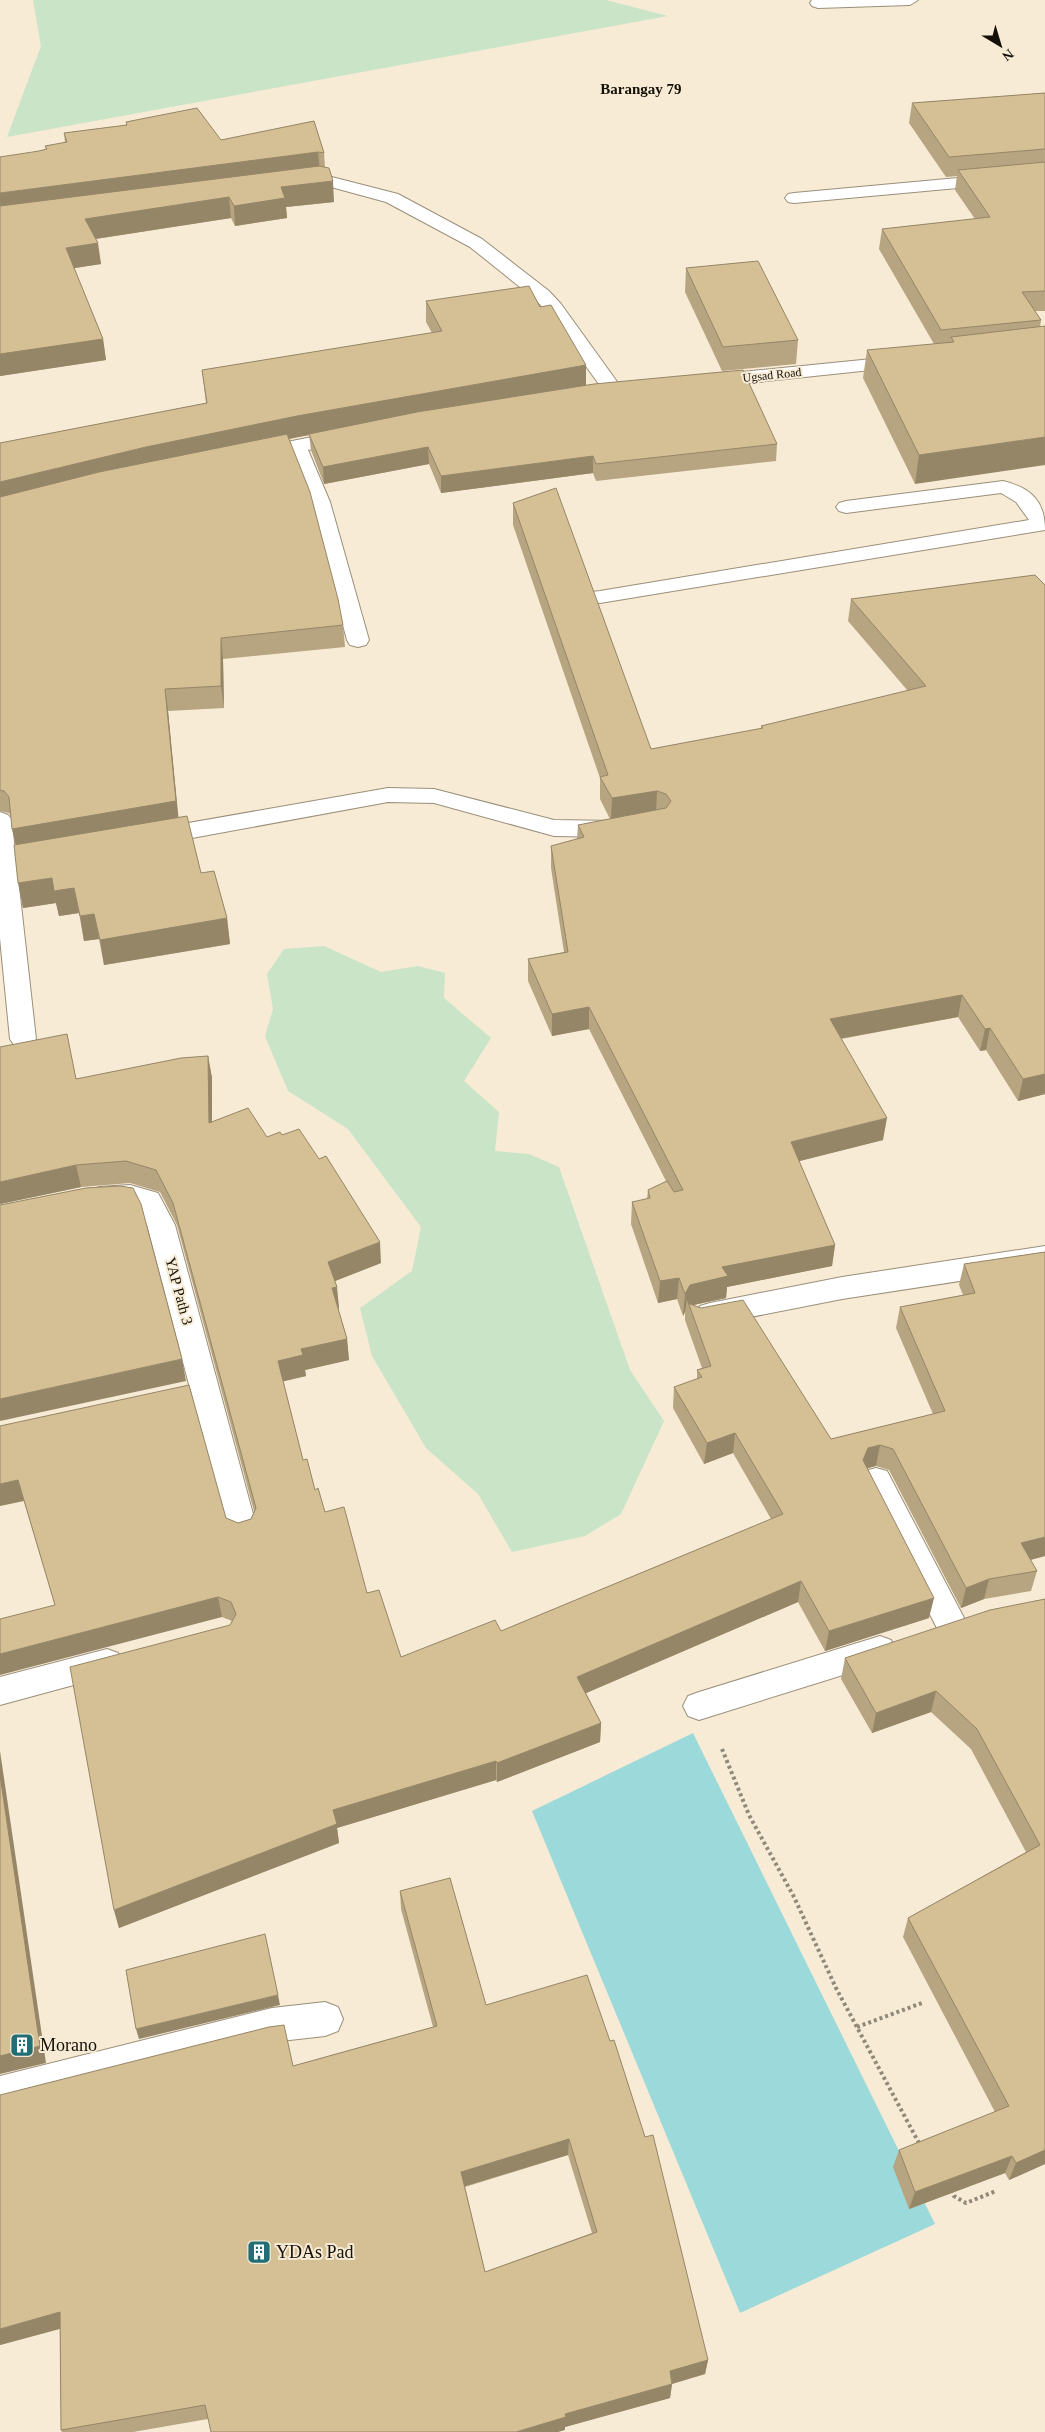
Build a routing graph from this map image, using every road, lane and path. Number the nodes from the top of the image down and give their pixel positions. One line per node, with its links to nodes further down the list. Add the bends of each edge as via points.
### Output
1 (910, 0): 2 (street)
2 (818, 3)
3 (1045, 175): 5 (street)
4 (284, 184): 8 (street, via 320,179 368,190 392,198 476,243 542,295)
5 (794, 198)
6 (916, 361): 7 (street, Ugsad Road)
7 (689, 383)
8 (613, 391)
9 (362, 433): 10 (street)
10 (297, 446): 11 (street); 15 (street, via 320,502)
11 (238, 458)
12 (846, 507): 13 (street, via 1004,487 1026,499)
13 (1044, 524): 14 (street)
14 (600, 597)
15 (358, 640)
16 (0, 820): 20 (street)
17 (640, 826): 18 (street, via 606,831 554,828 434,796 388,795)
18 (133, 840)
19 (74, 850): 20 (street)
20 (6, 863): 21 (street)
21 (23, 1039)
22 (72, 1201): 25 (street, YAP Path 3, via 130,1195 148,1200 161,1225)
23 (1045, 1257): 24 (street, via 842,1288)
24 (699, 1316)
25 (206, 1390): 26 (street); 28 (street, YAP Path 3)
26 (178, 1396)
27 (876, 1480): 31 (street, via 939,1630)
28 (242, 1529)
29 (135, 1656): 30 (street)
30 (0, 1691)
31 (704, 1704): 34 (path, via 749,1815 794,1897)
32 (922, 2003): 34 (path)
33 (325, 2019): 35 (street, via 272,2026)
34 (857, 2027): 36 (path)
35 (0, 2094)
36 (924, 2151)
37 (949, 2188): 38 (path, via 954,2196 966,2203)
38 (996, 2191)

